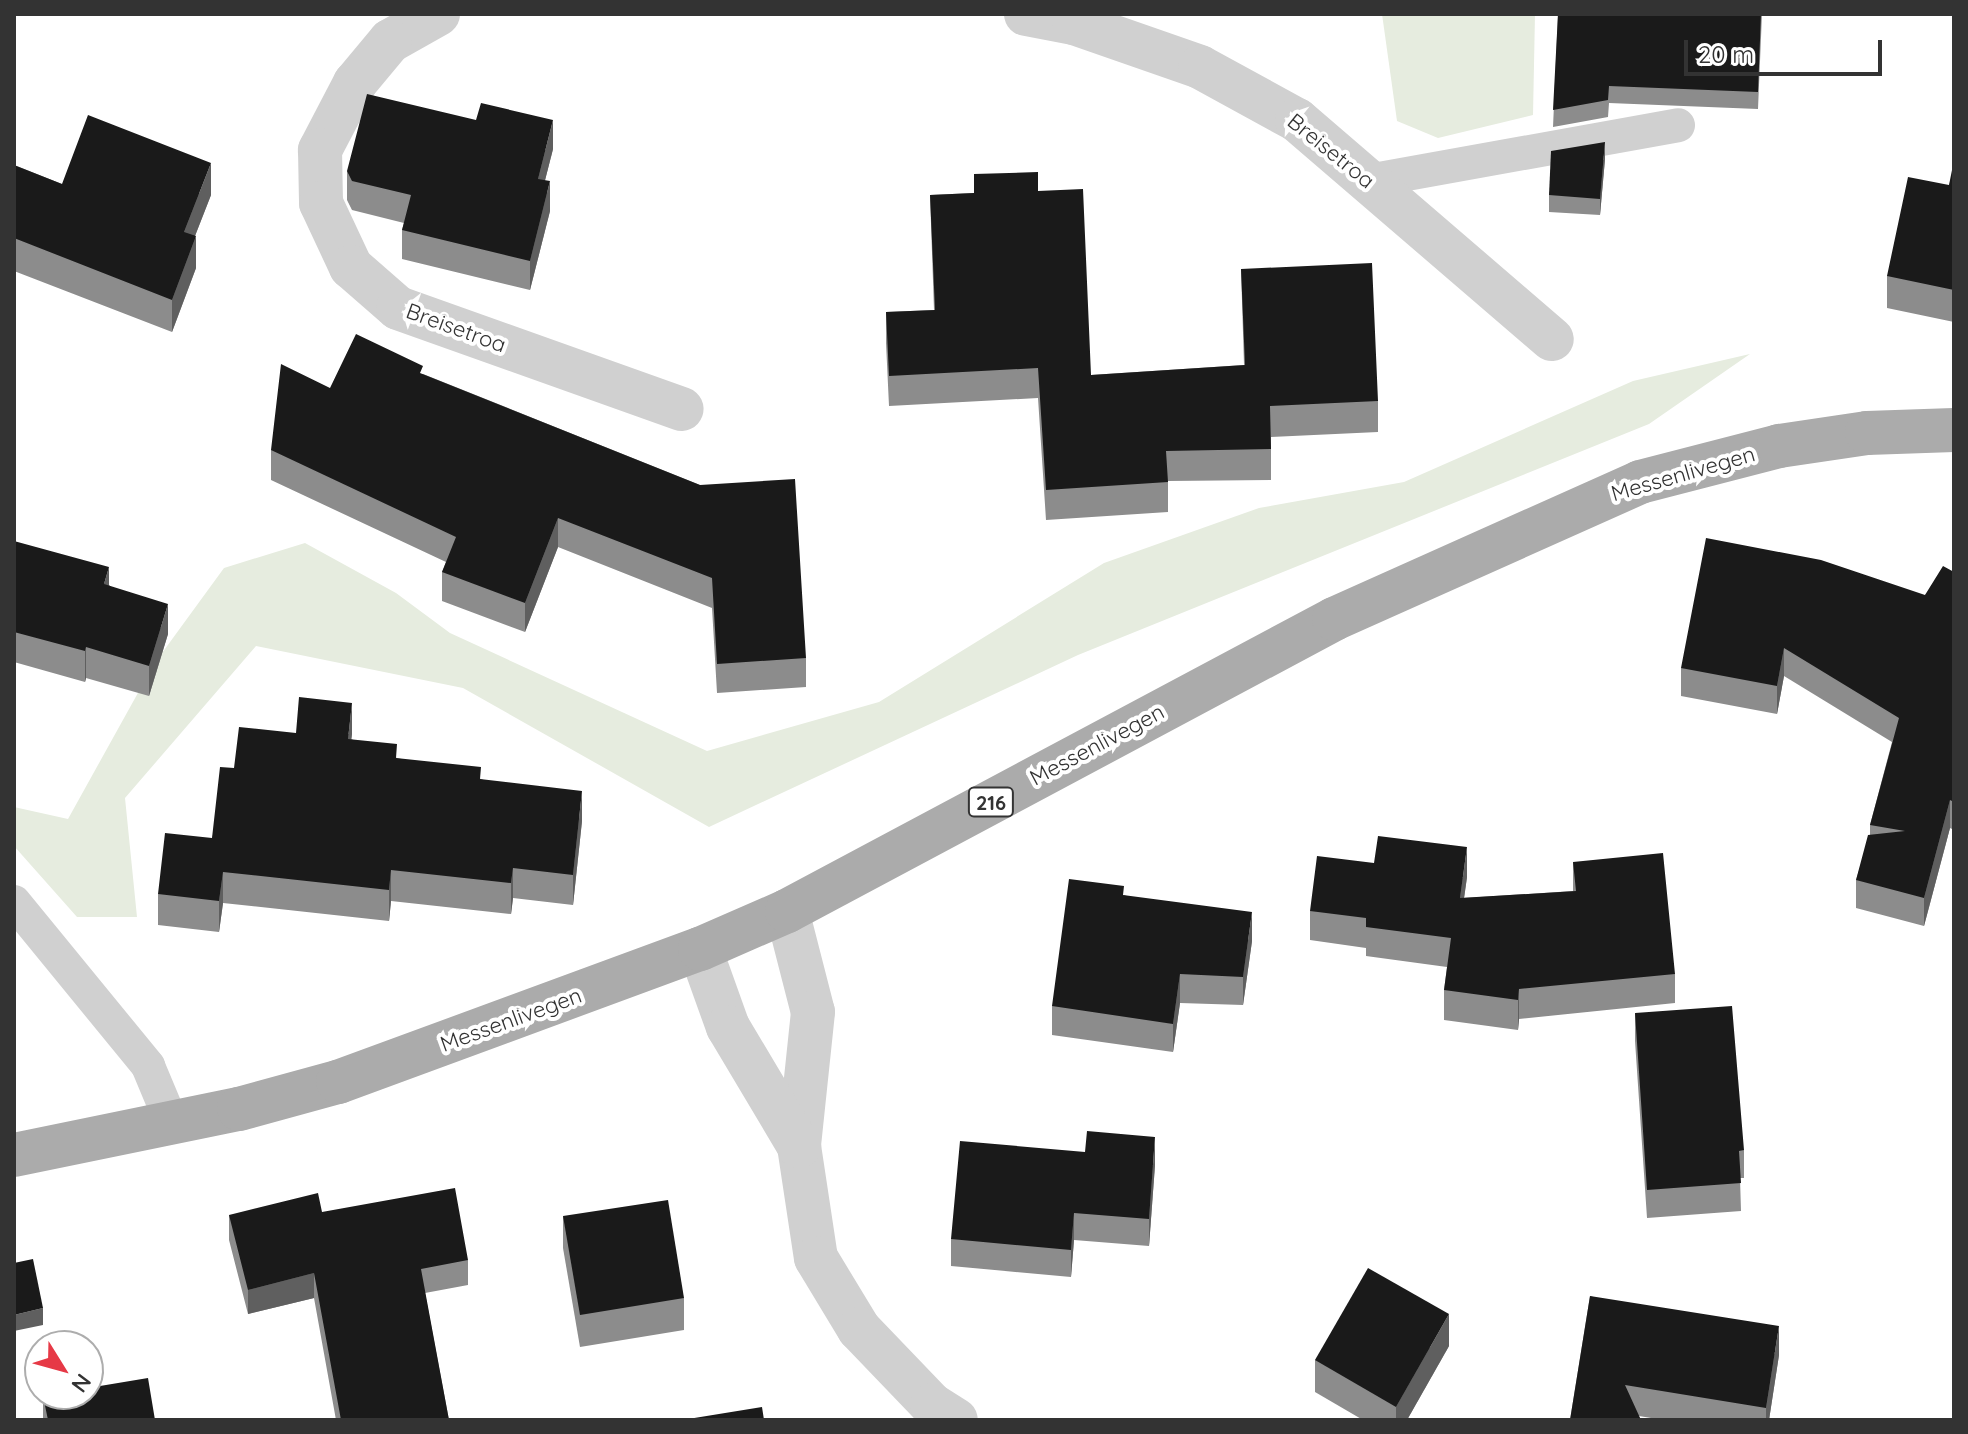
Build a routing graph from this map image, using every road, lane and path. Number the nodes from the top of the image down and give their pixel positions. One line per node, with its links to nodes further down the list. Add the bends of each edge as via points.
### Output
1 (438, 14): 6 (street, Breisetroa, via 390,41 355,83 320,150 321,203 351,267 398,308)
2 (1026, 14): 4 (street, Breisetroa, via 1074,23 1200,67 1297,120)
3 (1678, 125): 4 (lane)
4 (1368, 181): 5 (street, Breisetroa)
5 (1552, 339)
6 (682, 409)
7 (1954, 430): 9 (main road, Messenlivegen / 216, via 1867,433 1779,446 1640,482 1565,512 1334,619)
8 (14, 902): 11 (lane, via 148,1066)
9 (787, 911): 10 (main road, Messenlivegen / 216); 12 (street, via 813,1012)
10 (700, 949): 11 (main road, Messenlivegen / 216, via 338,1082); 12 (street, via 728,1027)
11 (171, 1121): 13 (main road, Messenlivegen / 216)
12 (799, 1146): 14 (street, via 816,1258 859,1329 932,1405)
13 (14, 1155)
14 (956, 1420)

